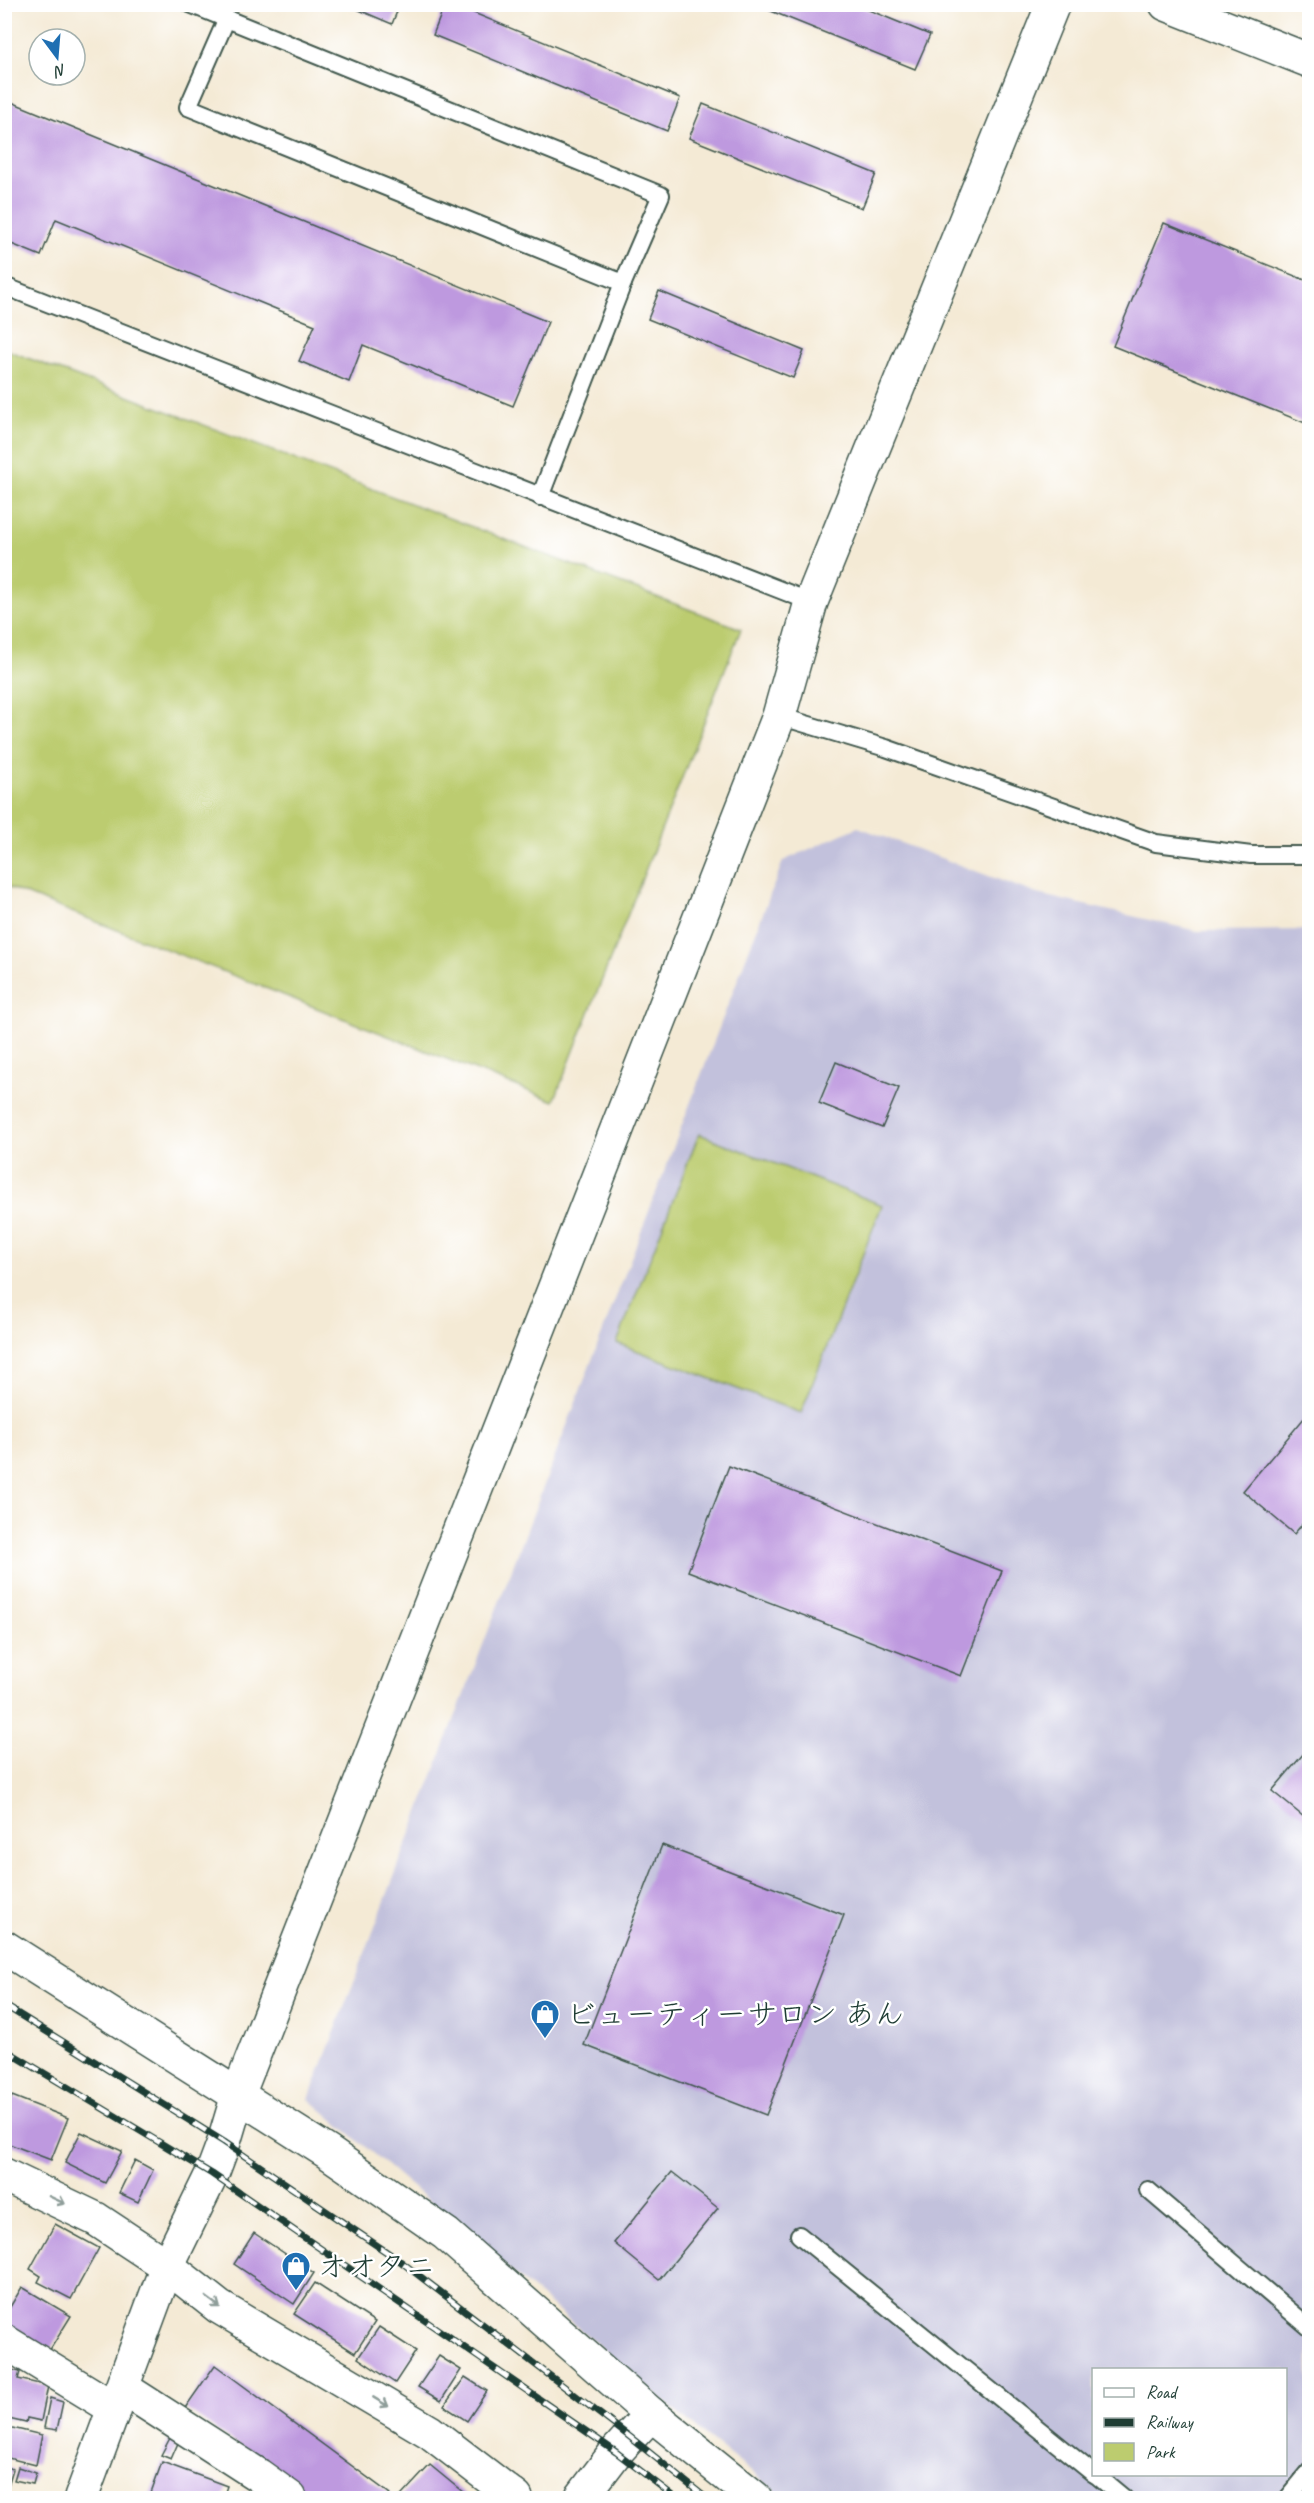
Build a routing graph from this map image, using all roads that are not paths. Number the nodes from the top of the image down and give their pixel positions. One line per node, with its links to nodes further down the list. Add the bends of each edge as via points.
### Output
1 (190, 4): 4 (lane)
2 (1053, 4): 9 (street)
3 (1166, 4): 5 (street)
4 (227, 18): 6 (lane, via 661,195); 6 (lane, via 188,107)
5 (1310, 61)
6 (623, 283): 8 (lane)
7 (4, 286): 8 (lane)
8 (540, 497): 9 (lane)
9 (811, 602): 10 (street)
10 (779, 716): 11 (lane, via 886,748 1156,843 1251,855); 13 (street)
11 (1310, 855)
12 (4, 1947): 13 (street)
13 (238, 2095): 17 (street, via 212,2174); 21 (street, via 446,2234)
14 (4, 2175): 17 (street, one-way to 17, via 96,2219)
15 (1148, 2190): 18 (lane)
16 (799, 2235): 23 (lane)
17 (167, 2266): 20 (street); 27 (street, one-way to 27, via 219,2307 430,2432)
18 (1310, 2328)
19 (4, 2341): 20 (street)
20 (119, 2398): 25 (street); 26 (street, via 258,2475)
21 (651, 2414): 28 (street, via 616,2451); 29 (street)
22 (1310, 2471): 31 (lane)
23 (1092, 2472)
24 (1096, 2476): 30 (lane)
25 (81, 2499)
26 (290, 2499)
27 (516, 2499)
28 (580, 2499)
29 (755, 2499)
30 (1124, 2499)
31 (1288, 2499)

